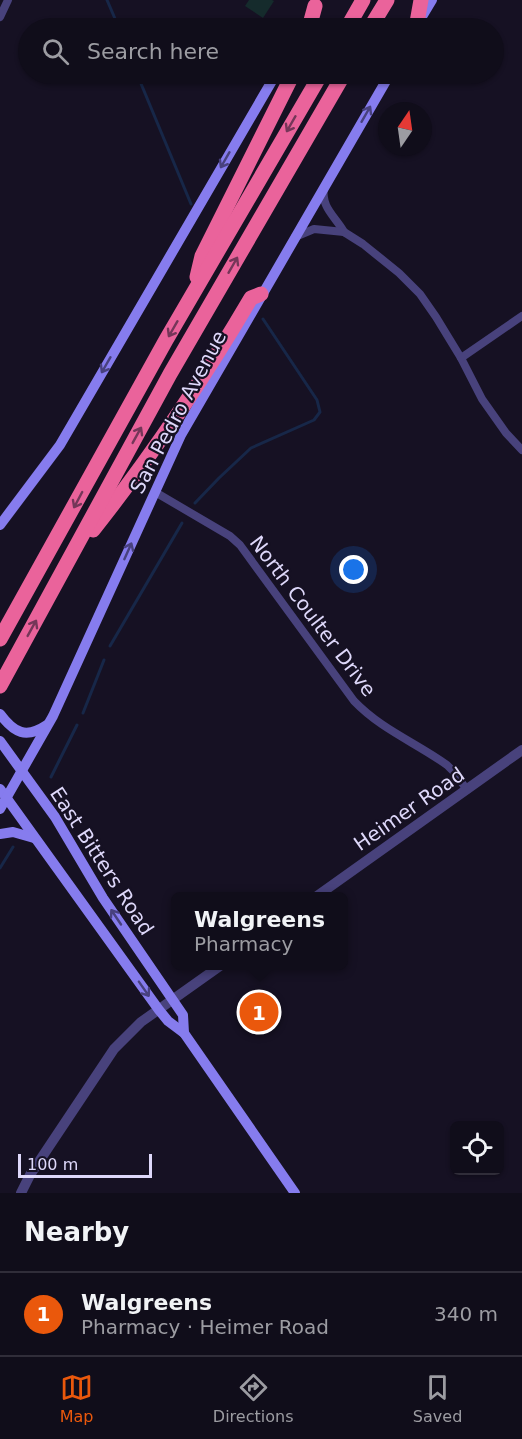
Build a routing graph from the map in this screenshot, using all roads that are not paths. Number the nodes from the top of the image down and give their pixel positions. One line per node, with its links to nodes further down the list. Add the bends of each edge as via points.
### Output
1 (8, 0): 7 (street)
2 (363, 0): 10 (highway)
3 (387, 0): 11 (highway)
4 (421, 0): 12 (highway)
5 (432, 0): 13 (main road)
6 (316, 3): 8 (main road); 9 (highway)
7 (0, 17)
8 (308, 18)
9 (312, 18)
10 (353, 18)
11 (376, 18)
12 (418, 18)
13 (422, 18)
14 (270, 84): 28 (main road, one-way to 28, via 69,430)
15 (287, 84): 23 (highway, via 202,256)
16 (315, 84): 23 (highway, one-way to 23)
17 (338, 84): 29 (highway, one-way to 17, via 170,374)
18 (384, 84): 19 (main road, San Pedro Avenue, one-way to 18)
19 (324, 186): 20 (street, via 325,206); 21 (main road, San Pedro Avenue)
20 (344, 232): 21 (street, via 314,229); 25 (street, via 382,258 420,294)
21 (294, 237): 22 (main road, San Pedro Avenue)
22 (261, 294): 27 (main road, San Pedro Avenue, via 181,435); 29 (highway, via 251,298 195,388)
23 (191, 298): 30 (highway, one-way to 30)
24 (522, 316): 25 (street)
25 (461, 358): 26 (street, via 482,399)
26 (522, 450)
27 (155, 492): 33 (main road, San Pedro Avenue, one-way to 27); 37 (street, North Coulter Drive, via 240,545 368,716 447,765)
28 (0, 525)
29 (69, 560): 31 (highway, one-way to 29)
30 (0, 639)
31 (2, 682)
32 (0, 714): 33 (main road, via 9,726 24,733)
33 (50, 723): 36 (main road, San Pedro Avenue)
34 (0, 741): 36 (main road, East Bitters Road)
35 (522, 750): 37 (street, Heimer Road)
36 (22, 771): 38 (main road, San Pedro Avenue); 44 (main road, East Bitters Road, one-way to 36)
37 (467, 790): 42 (street, Heimer Road)
38 (3, 793): 39 (main road, San Pedro Avenue); 41 (main road, East Bitters Road)
39 (0, 809)
40 (0, 834): 41 (main road, via 13,832)
41 (35, 838): 45 (main road, East Bitters Road, one-way to 45)
42 (324, 892)
43 (214, 970): 44 (street)
44 (172, 1000): 45 (street); 46 (main road, East Bitters Road, via 183,1015)
45 (159, 1010): 46 (main road, East Bitters Road); 47 (street, via 114,1049)
46 (184, 1034): 48 (main road, East Bitters Road)
47 (21, 1193)
48 (295, 1193)

